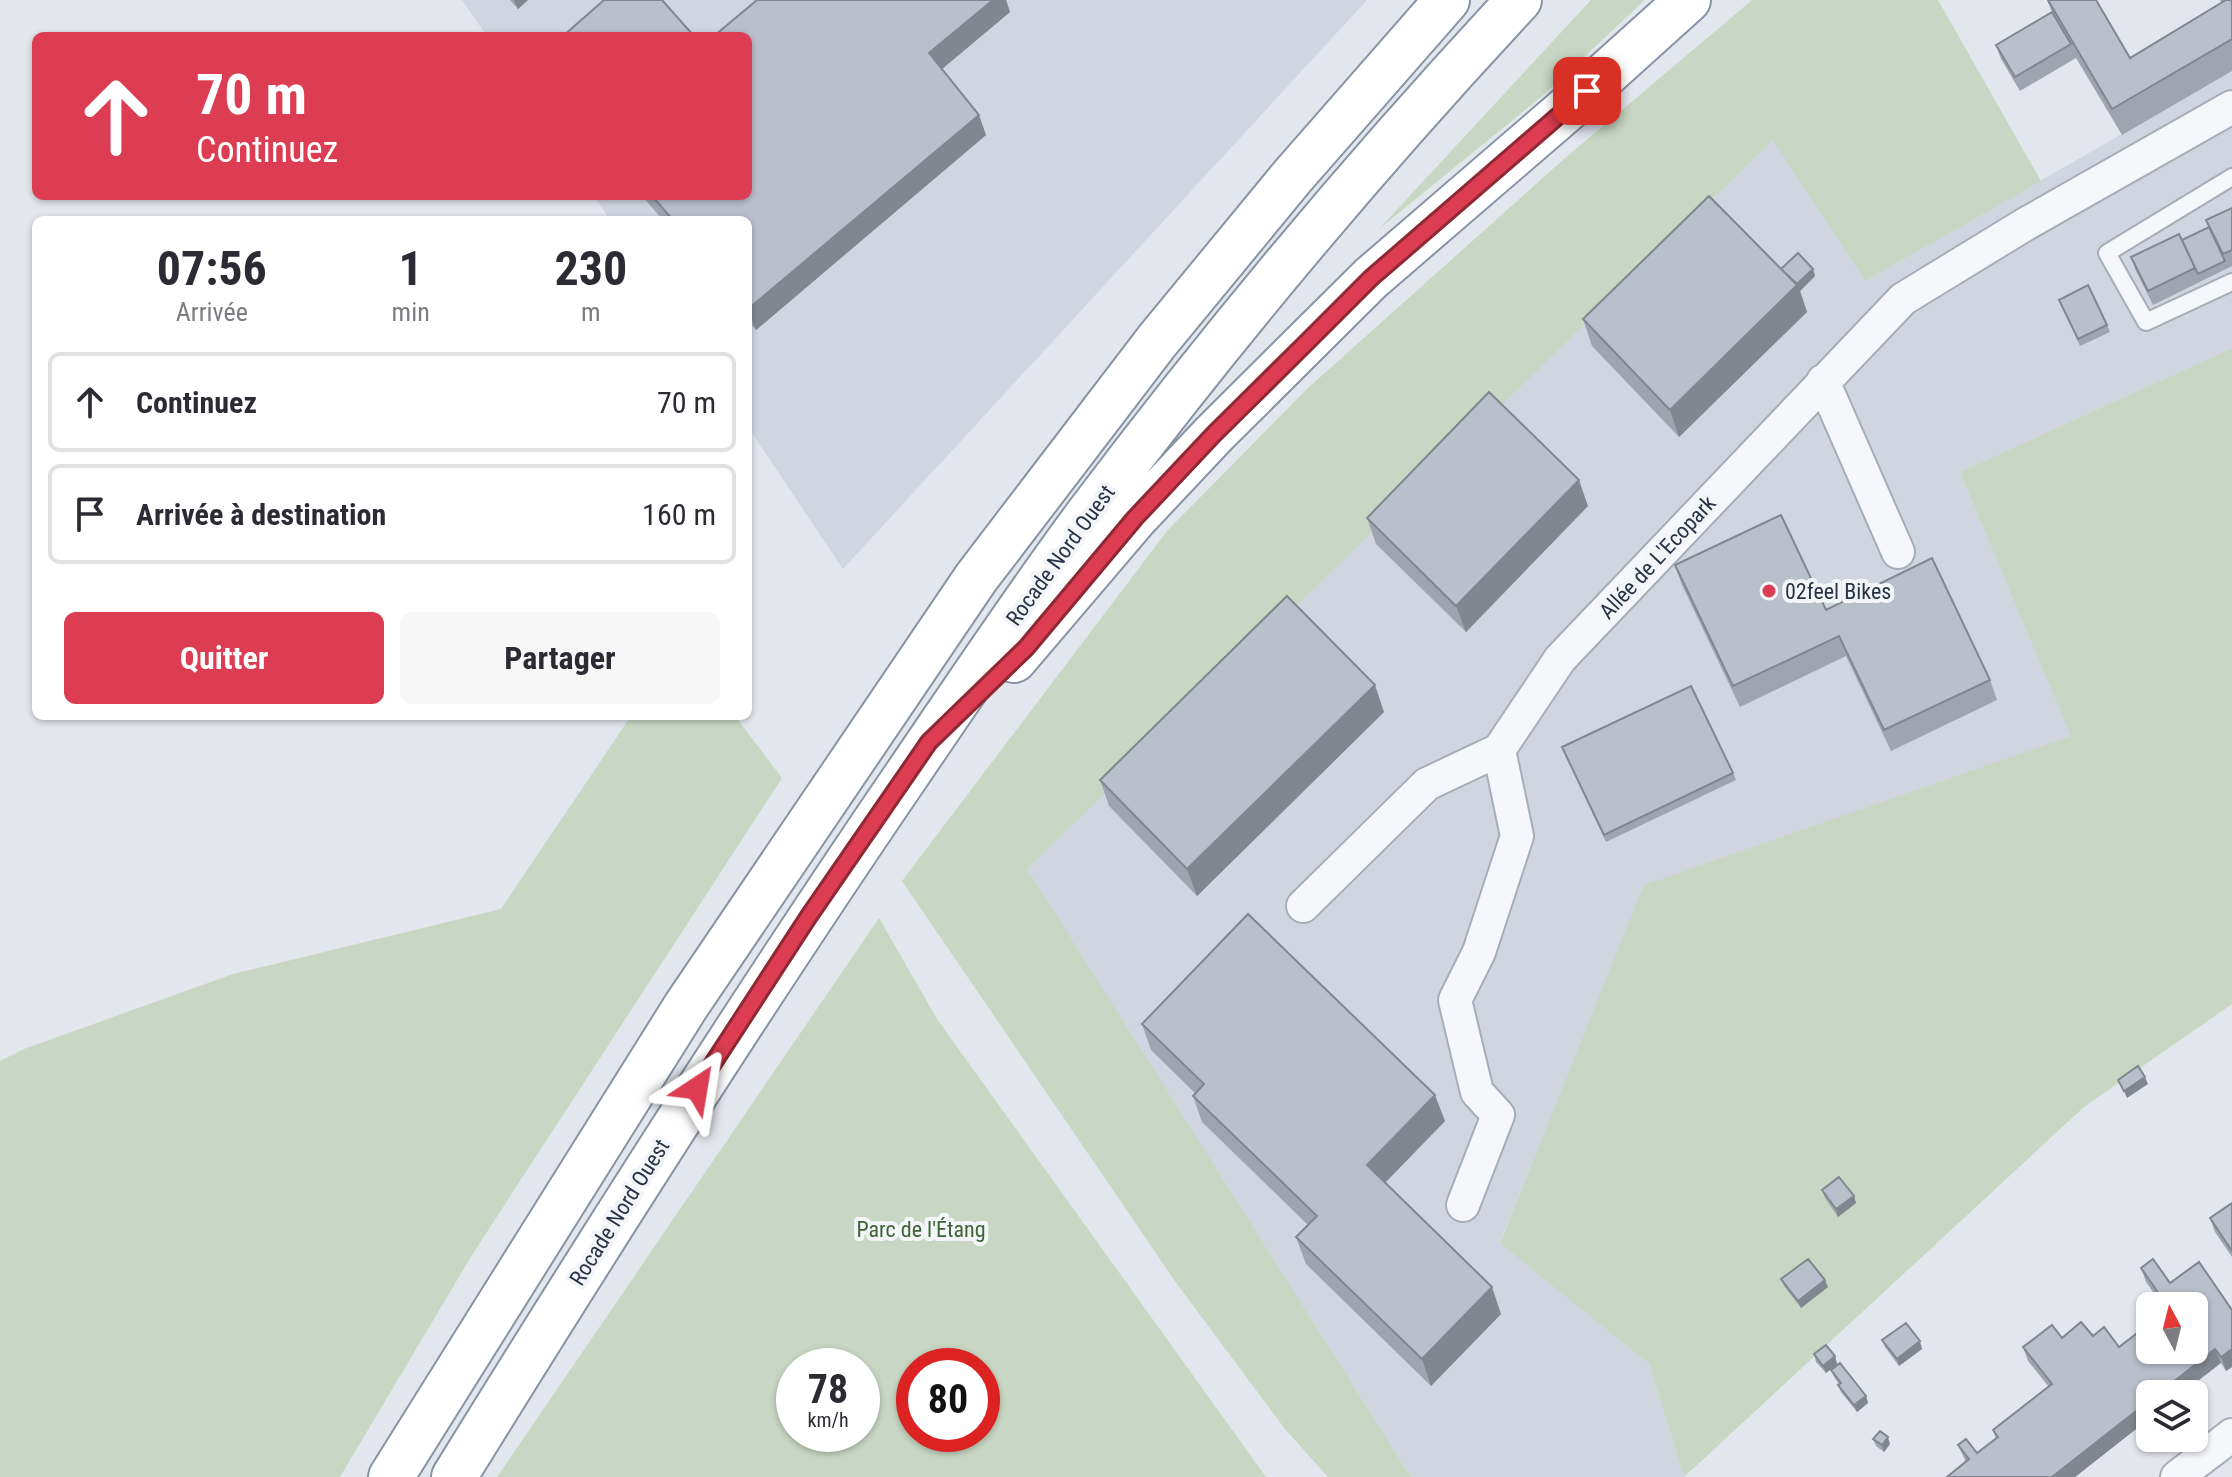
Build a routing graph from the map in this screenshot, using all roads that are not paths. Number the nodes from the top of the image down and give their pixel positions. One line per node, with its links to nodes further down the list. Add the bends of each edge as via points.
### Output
1 (1447, 0): 14 (highway, via 1292,177 1129,376 976,578 679,1017)
2 (1519, 0): 10 (highway, Rocade Nord Ouest, via 1347,193 1132,456)
3 (1688, 0): 10 (highway, via 1371,278 1214,434 1026,648)
4 (2232, 107): 7 (street, Allée de L'Ecopark, via 1903,299)
5 (2232, 177): 6 (lane, via 2107,253 2146,322)
6 (2232, 282)
7 (1823, 381): 8 (street); 9 (street, Allée de L'Ecopark, via 1560,659)
8 (1898, 552)
9 (1499, 750): 11 (street, via 1427,784); 12 (street, via 1517,836 1479,952 1455,1000 1477,1092 1498,1115)
10 (918, 758): 15 (highway, Rocade Nord Ouest, via 809,916)
11 (1303, 906)
12 (1463, 1205)
13 (2232, 1435): 16 (street)
14 (391, 1477)
15 (454, 1477)
16 (2177, 1477)

